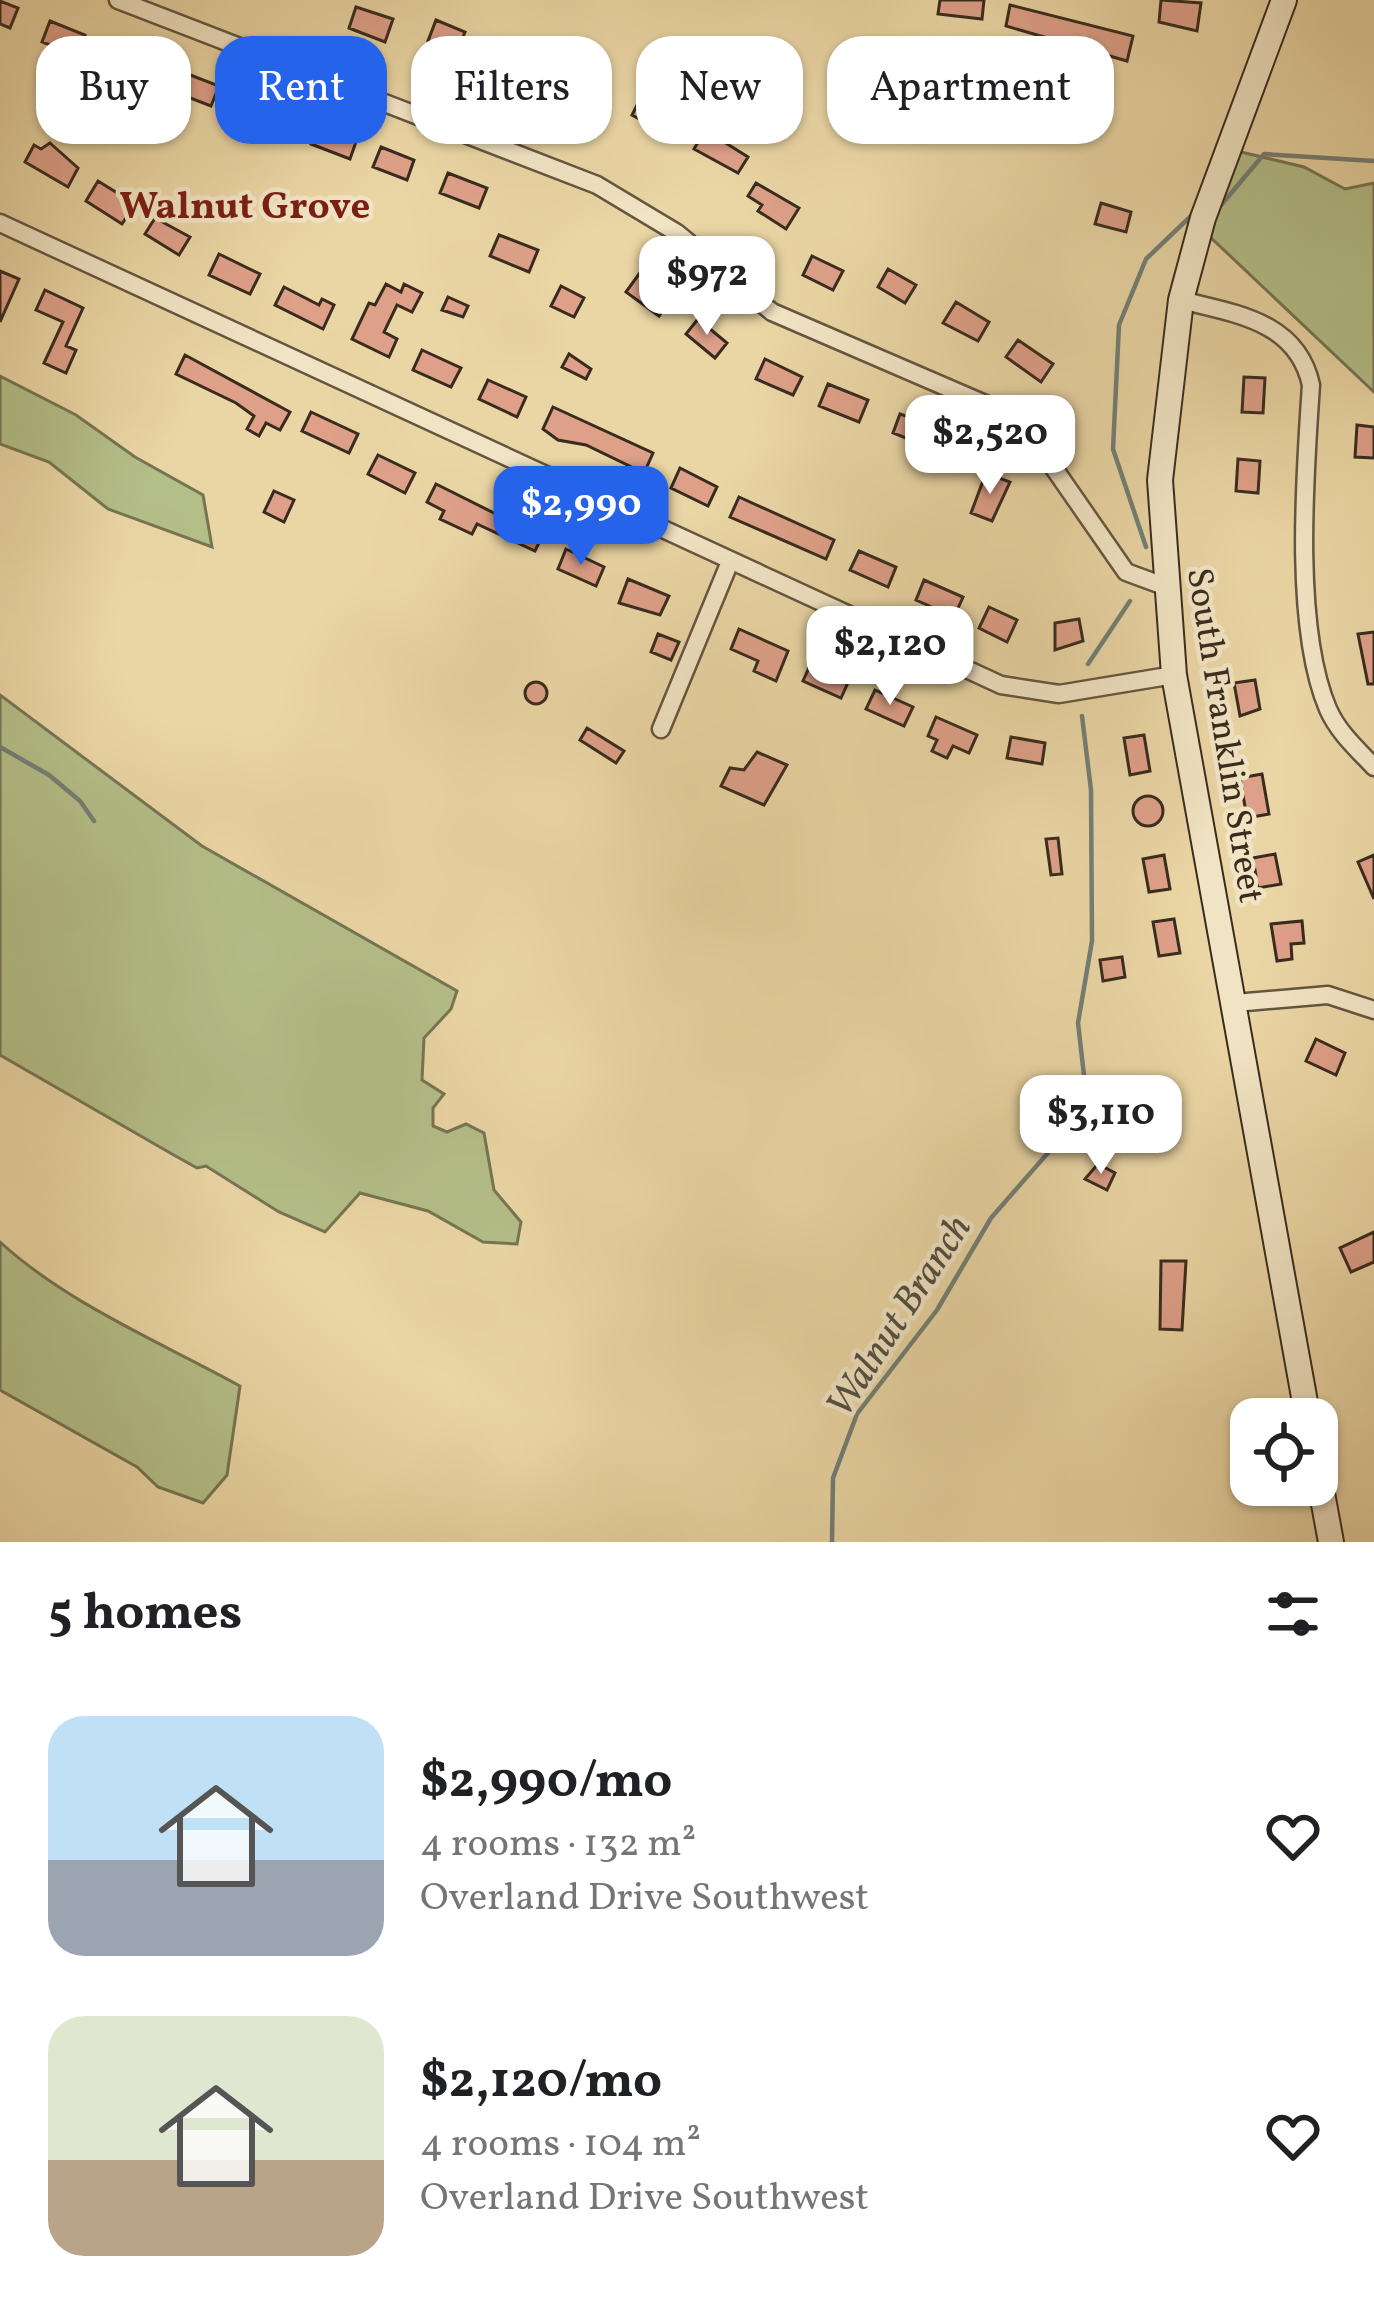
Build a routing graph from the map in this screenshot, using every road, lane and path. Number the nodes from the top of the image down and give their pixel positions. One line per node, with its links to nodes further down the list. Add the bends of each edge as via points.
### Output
1 (118, 0): 6 (street, via 639,207 772,312 999,410 1033,438 1126,572)
2 (1284, 0): 4 (main road, South Franklin Street)
3 (0, 224): 5 (street)
4 (1181, 300): 6 (main road, South Franklin Street, via 1160,480); 9 (street, via 1258,320 1287,338 1306,365 1313,653 1329,712)
5 (729, 564): 7 (street, via 1001,686 1059,694); 8 (street)
6 (1164, 586): 7 (main road, South Franklin Street)
7 (1174, 675): 10 (main road, South Franklin Street)
8 (661, 729)
9 (1374, 767)
10 (1235, 1003): 11 (street, via 1328,995); 12 (main road, South Franklin Street)
11 (1374, 1010)
12 (1304, 1398)
13 (1324, 1506): 14 (main road)
14 (1330, 1542)

